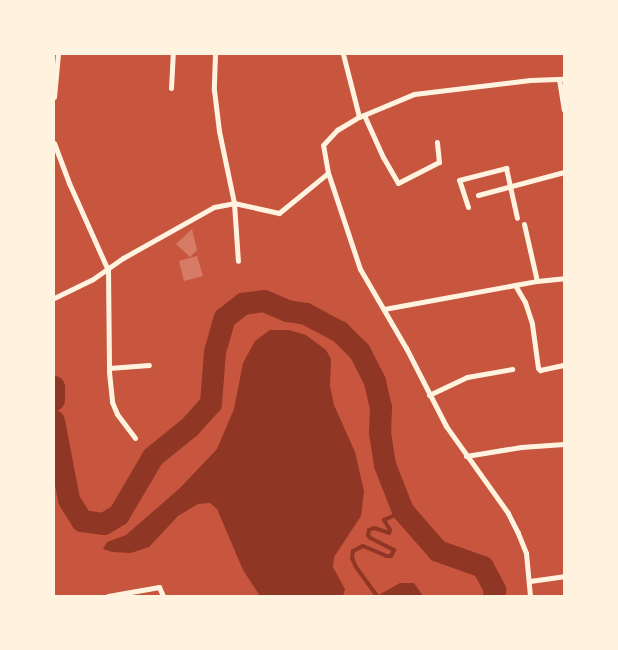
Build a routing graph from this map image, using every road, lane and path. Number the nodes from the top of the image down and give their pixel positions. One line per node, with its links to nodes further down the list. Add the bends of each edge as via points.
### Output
1 (58, 54): 7 (street)
2 (173, 54): 6 (street)
3 (215, 54): 16 (street, via 214,90 218,124)
4 (343, 54): 9 (street)
5 (562, 79): 8 (street); 9 (street, via 414,94)
6 (171, 88)
7 (54, 97)
8 (564, 110)
9 (362, 116): 10 (street, via 398,183 439,162); 13 (street, via 337,130 323,145)
10 (437, 142)
11 (54, 143): 21 (street)
12 (564, 172): 14 (street)
13 (328, 173): 16 (street, via 279,213); 26 (street, via 360,269)
14 (509, 187): 15 (street); 17 (street, via 506,168 459,180); 18 (street)
15 (478, 195)
16 (234, 203): 20 (street); 21 (street, via 214,207 123,258)
17 (468, 207)
18 (517, 218)
19 (524, 224): 23 (street)
20 (238, 261)
21 (108, 270): 25 (street); 29 (street)
22 (564, 278): 23 (street)
23 (537, 281): 24 (street)
24 (515, 285): 26 (street); 28 (street, via 532,324 538,368)
25 (54, 298)
26 (384, 309): 31 (street)
27 (149, 365): 29 (street)
28 (564, 365)
29 (109, 368): 32 (street, via 112,402)
30 (512, 369): 31 (street, via 467,377)
31 (430, 395): 34 (street)
32 (135, 438)
33 (564, 444): 34 (street)
34 (466, 456): 36 (street, via 508,513 526,553)
35 (564, 576): 36 (street)
36 (530, 581): 39 (street)
37 (108, 596): 38 (street, via 159,587)
38 (163, 596)
39 (530, 596)

